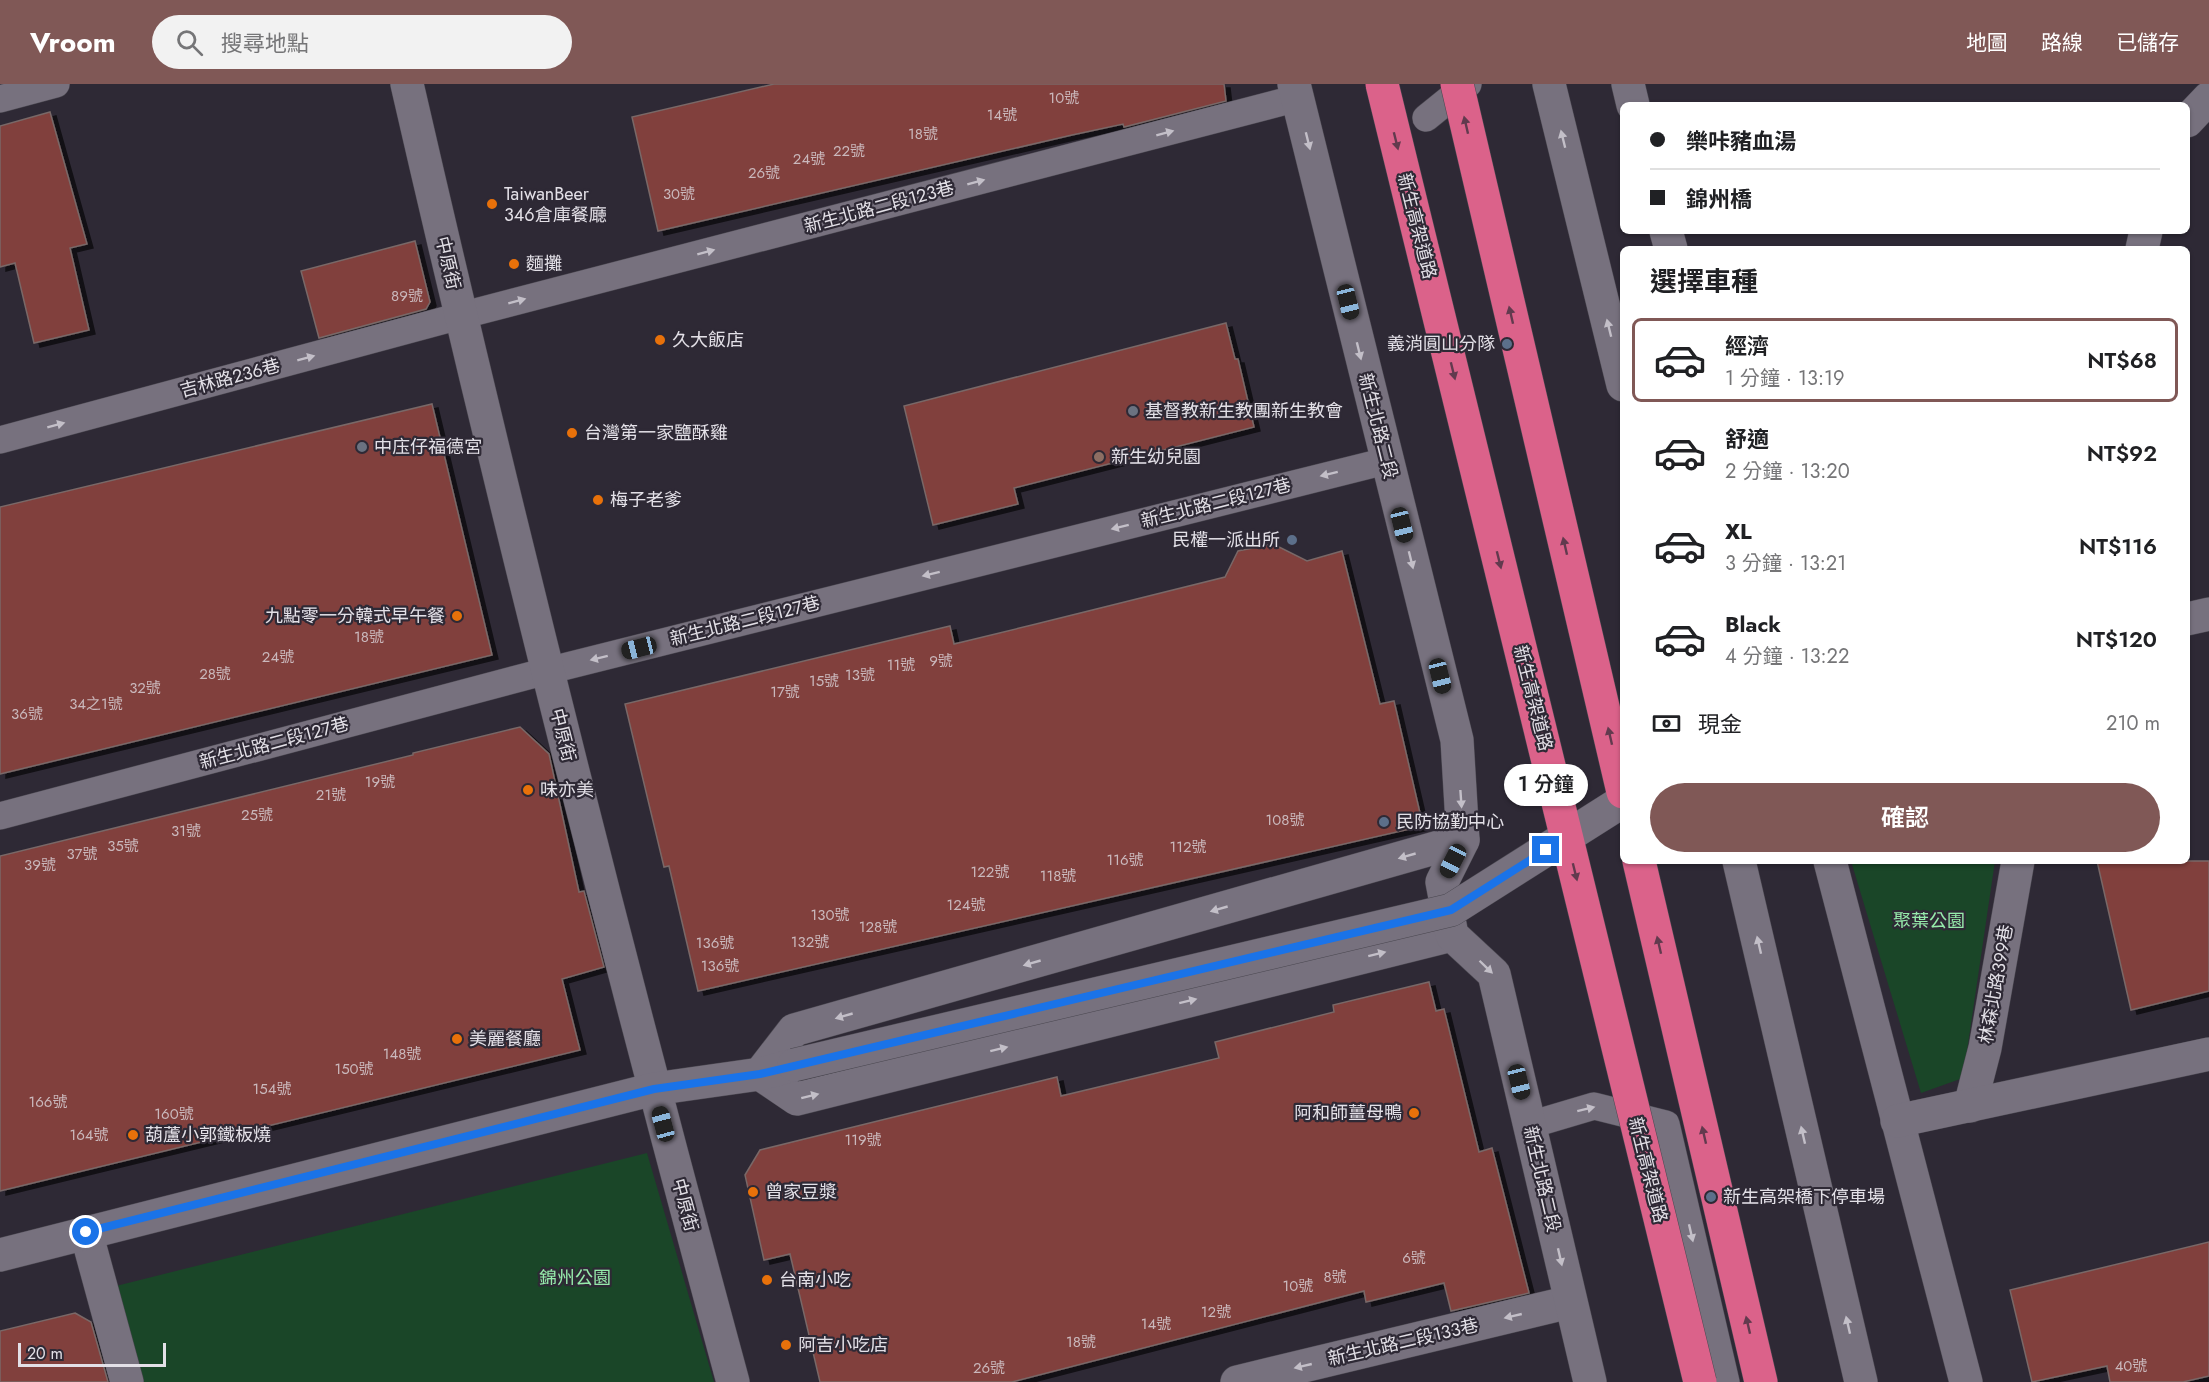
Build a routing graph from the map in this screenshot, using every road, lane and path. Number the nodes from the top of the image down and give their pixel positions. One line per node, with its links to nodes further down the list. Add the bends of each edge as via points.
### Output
1 (56, 84): 10 (lane)
2 (407, 84): 14 (street, 中原街)
3 (1382, 84): 43 (highway, 新生高架道路, one-way to 43, bridge)
4 (1457, 84): 21 (highway, one-way to 4, bridge)
5 (1468, 84): 12 (lane)
6 (1549, 84): 15 (street, one-way to 6)
7 (1628, 84): 11 (street)
8 (1296, 91): 14 (lane, 新生北路二段123巷, one-way to 8); 17 (street, 新生北路二段, one-way to 17)
9 (2209, 98): 13 (street)
10 (0, 99)
11 (1632, 102)
12 (1426, 118)
13 (2190, 118)
14 (460, 316): 16 (lane, 吉林路236巷, one-way to 14); 20 (street, 中原街)
15 (1620, 373)
16 (0, 440)
17 (1386, 460): 20 (lane, 新生北路二段127巷, one-way to 20); 24 (street, 新生北路二段, one-way to 24, via 1457,740)
18 (2209, 614): 19 (street)
19 (2190, 618)
20 (547, 671): 23 (lane, 新生北路二段127巷); 32 (street, 中原街)
21 (1620, 779)
22 (1620, 803): 31 (street, bridge, via 1451,910)
23 (0, 816)
24 (1463, 840): 29 (street, 新生北路二段, via 1442,882); 31 (street, one-way to 31, via 794,1030)
25 (1640, 864): 45 (highway, one-way to 25)
26 (1740, 864): 46 (street, one-way to 26)
27 (1831, 864): 34 (street)
28 (2017, 864): 33 (street, 林森北路399巷, via 1985,1048)
29 (1452, 935): 31 (street, one-way to 29, via 797,1100); 35 (street, 新生北路二段, one-way to 35, via 1494,974)
30 (2209, 1054): 33 (street)
31 (760, 1074): 32 (street)
32 (654, 1089): 36 (street); 40 (street, 中原街)
33 (1970, 1106): 34 (street)
34 (1897, 1121): 47 (street)
35 (1530, 1125): 38 (street, 新生北路二段, one-way to 38); 44 (lane, one-way to 44, via 1594,1107 1666,1124)
36 (86, 1232): 37 (street); 39 (street)
37 (0, 1255)
38 (1570, 1302): 41 (street, 新生北路二段133巷, one-way to 41); 42 (street, 新生北路二段)
39 (127, 1382)
40 (733, 1382)
41 (1237, 1382)
42 (1590, 1382)
43 (1700, 1382)
44 (1726, 1382)
45 (1761, 1382)
46 (1861, 1382)
47 (1966, 1382)

